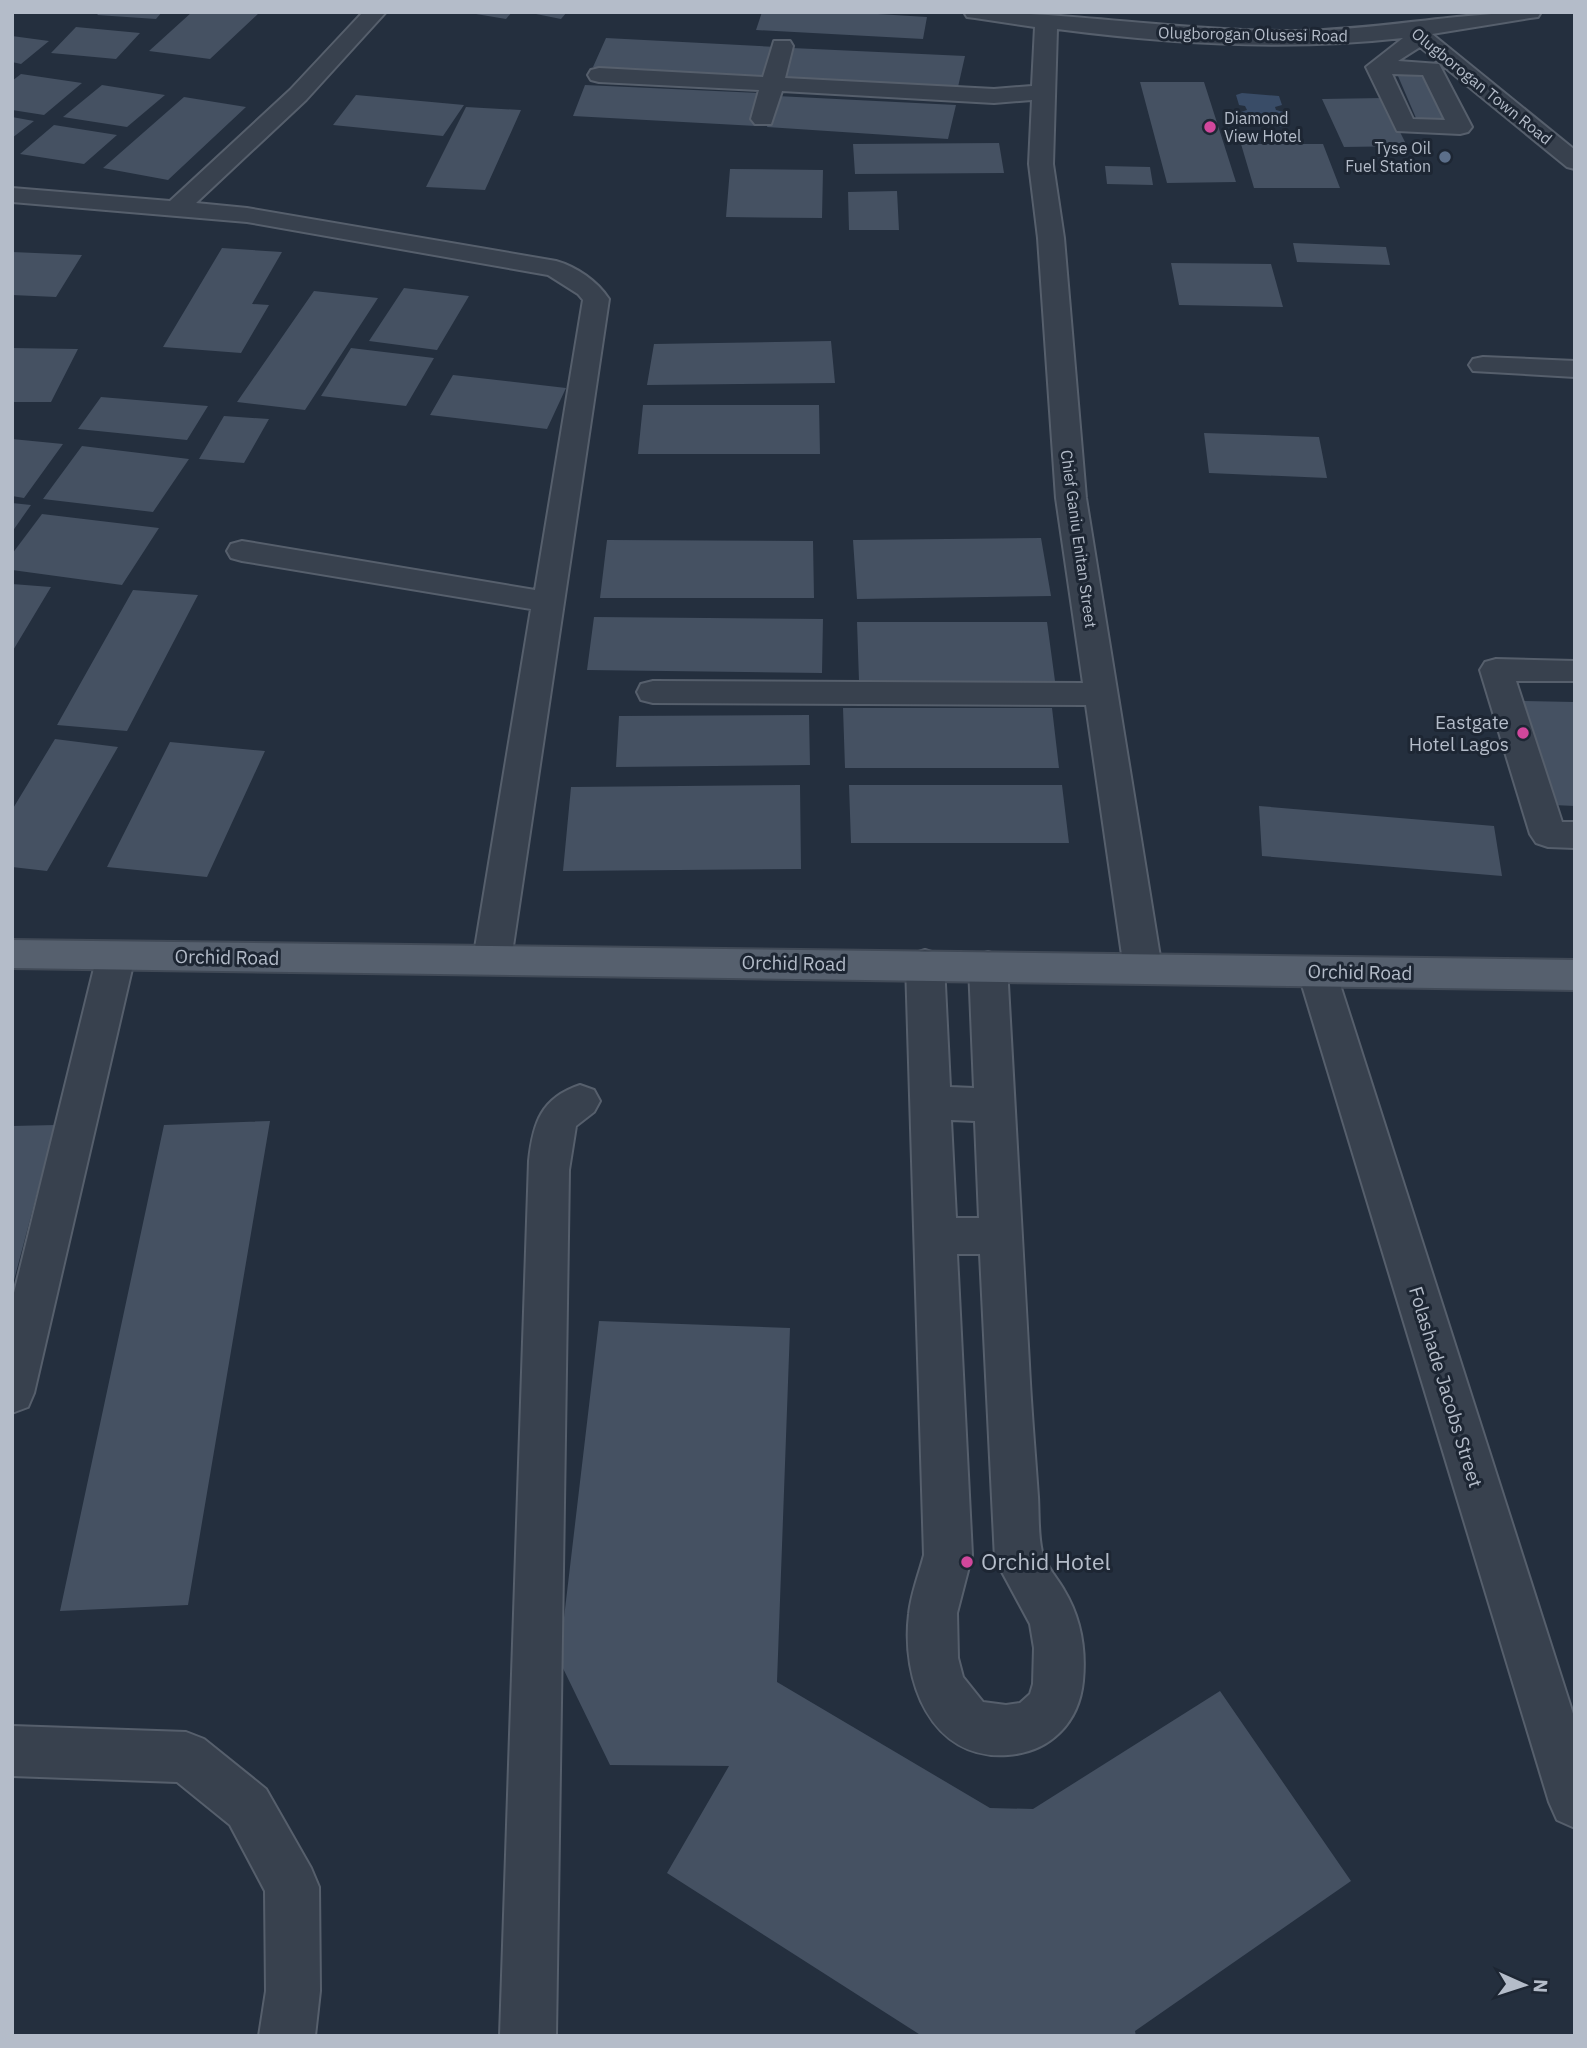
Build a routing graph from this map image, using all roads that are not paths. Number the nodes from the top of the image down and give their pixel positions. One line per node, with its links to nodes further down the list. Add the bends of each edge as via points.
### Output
1 (375, 12): 19 (street, via 298,95)
2 (975, 12): 5 (street, Olugborogan Olusesi Road)
3 (1388, 12): 6 (street, Olugborogan Town Road)
4 (1530, 12): 6 (street, Olugborogan Olusesi Road, via 1445,27)
5 (1046, 22): 6 (street, Olugborogan Olusesi Road, via 1190,37); 12 (street, Chief Ganiu Enitan Street)
6 (1412, 38): 8 (street); 10 (street); 15 (street, Olugborogan Town Road)
7 (782, 46): 11 (street)
8 (1377, 67): 10 (street); 13 (street)
9 (599, 75): 11 (street)
10 (1437, 82): 13 (street); 16 (street)
11 (772, 84): 12 (street, via 994,96); 14 (street)
12 (1043, 92): 26 (street, Chief Ganiu Enitan Street, via 1041,164 1071,498)
13 (1394, 101): 16 (street, via 1405,126)
14 (763, 119)
15 (1528, 123): 16 (street); 17 (street, Olugborogan Town Road)
16 (1460, 127)
17 (1575, 162)
18 (12, 195): 19 (street)
19 (178, 207): 23 (street, via 556,269 587,288 596,299)
20 (1483, 365): 21 (street)
21 (1575, 369)
22 (242, 551): 23 (street)
23 (547, 602): 30 (street)
24 (1573, 671): 27 (street, via 1496,670 1548,834)
25 (653, 692): 26 (street)
26 (1101, 694): 33 (street, Chief Ganiu Enitan Street)
27 (1575, 835)
28 (12, 954): 29 (main road, Orchid Road)
29 (116, 956): 30 (main road, Orchid Road); 41 (street)
30 (492, 960): 31 (main road, Orchid Road)
31 (925, 964): 32 (main road, Orchid Road); 37 (street)
32 (988, 966): 33 (main road, Orchid Road); 38 (street)
33 (1143, 969): 34 (main road, Orchid Road)
34 (1317, 972): 35 (main road, Orchid Road); 43 (street, Folashade Jacobs Street)
35 (1575, 975)
36 (580, 1101): 45 (street, via 564,1111 559,1123 550,1148 548,1178)
37 (929, 1103): 38 (street); 40 (street)
38 (994, 1105): 39 (street)
39 (1000, 1236): 40 (street); 40 (street, via 1019,1559 1053,1617 1059,1648 1058,1684 1049,1710 1031,1726 1006,1730 971,1726 941,1687 933,1658 933,1613 948,1555)
40 (935, 1237)
41 (12, 1393)
42 (12, 1751): 44 (street, via 186,1757 248,1807 292,1887 293,1991)
43 (1575, 1802)
44 (287, 2036)
45 (528, 2036)

